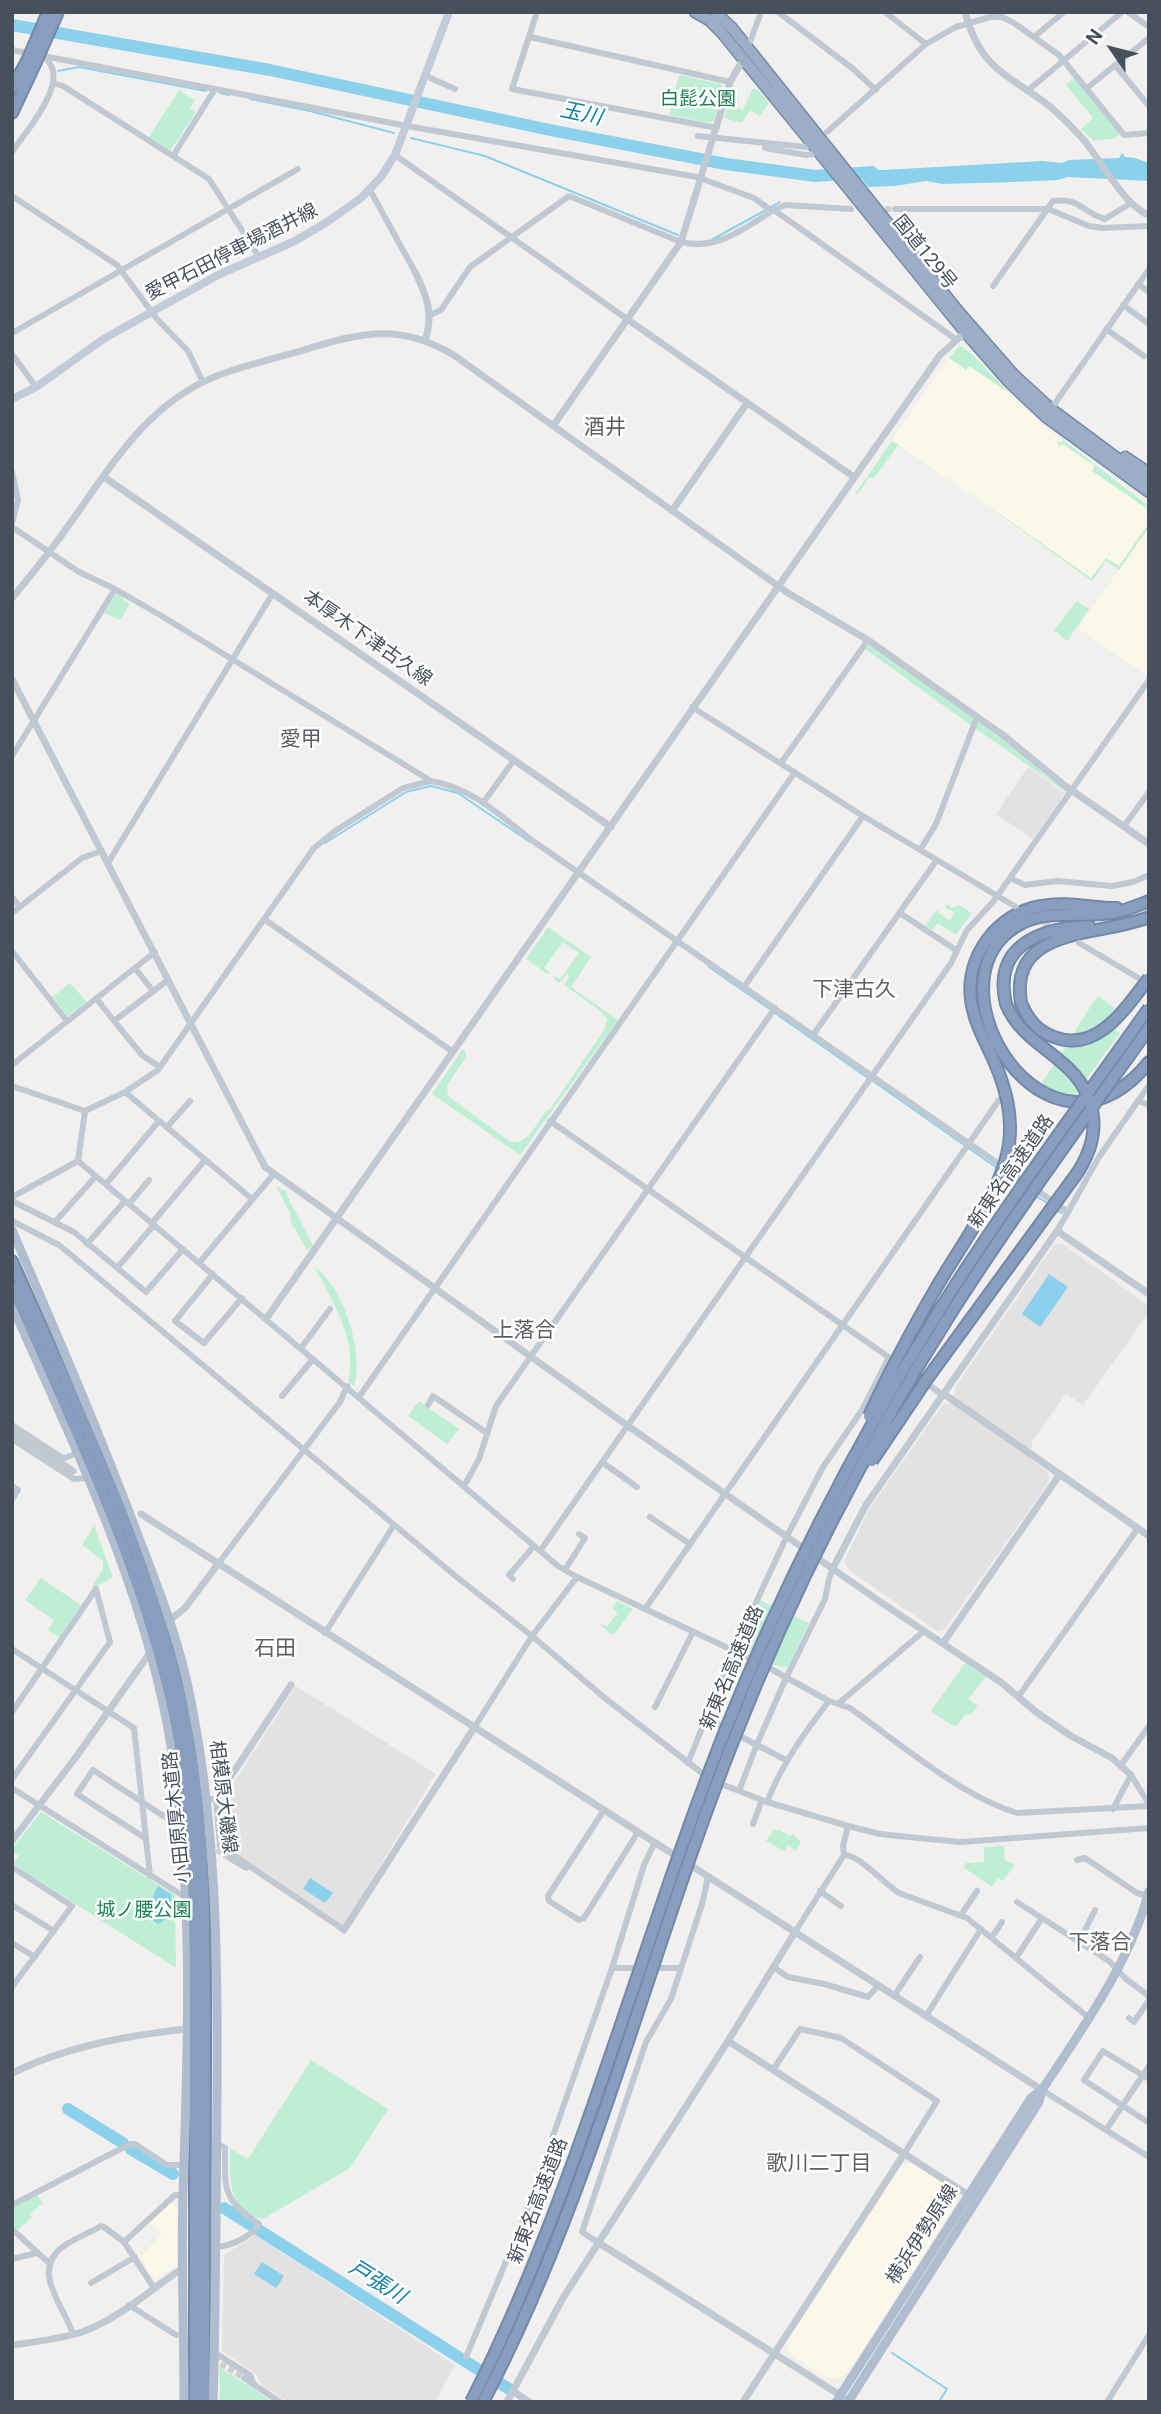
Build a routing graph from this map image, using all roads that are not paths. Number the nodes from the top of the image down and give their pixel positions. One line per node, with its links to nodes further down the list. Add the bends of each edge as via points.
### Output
1 (48, 12): 24 (highway, bridge)
2 (58, 12): 24 (highway, bridge)
3 (449, 12): 27 (main road, 愛甲石田停車場酒井線)
4 (537, 12): 17 (street)
5 (695, 12): 13 (highway, 国道129号)
6 (761, 12): 21 (street)
7 (778, 12): 34 (street)
8 (885, 12): 20 (street)
9 (965, 12): 15 (street)
10 (1065, 12): 18 (street)
11 (1122, 12): 25 (street)
12 (1128, 12): 16 (street)
13 (710, 15): 21 (highway, 国道129号, via 725,20); 23 (highway, 国道129号)
14 (1005, 15): 15 (street); 18 (street)
15 (968, 23): 20 (street); 35 (street, via 990,62)
16 (1149, 27)
17 (530, 37): 28 (street); 40 (street, via 512,89)
18 (1034, 37): 25 (street)
19 (1147, 43): 26 (street)
20 (926, 44): 34 (street)
21 (746, 46): 79 (highway, 国道129号, via 870,200)
22 (12, 50): 24 (street)
23 (744, 58): 28 (street); 48 (highway, 国道129号)
24 (36, 60): 29 (street, via 53,70); 30 (highway); 32 (street); 36 (highway); 38 (highway)
25 (1063, 60): 31 (street); 35 (street)
26 (1115, 65): 31 (street); 37 (street)
27 (425, 78): 33 (street); 39 (main road, 愛甲石田停車場酒井線)
28 (730, 82): 40 (street)
29 (53, 83): 47 (street); 50 (street)
30 (12, 88)
31 (1087, 88): 42 (street, via 1124,135)
32 (215, 89): 39 (street); 50 (street)
33 (455, 89)
34 (876, 90): 41 (street)
35 (1027, 91): 55 (street, via 1052,108 1088,146)
36 (12, 103)
37 (1149, 106)
38 (12, 113)
39 (408, 121): 49 (main road, 愛甲石田停車場酒井線); 52 (street)
40 (716, 128): 44 (street)
41 (827, 132)
42 (1149, 133)
43 (698, 136): 44 (street)
44 (713, 141): 45 (street); 52 (street)
45 (765, 144): 46 (street); 48 (street, via 765,148)
46 (806, 147)
47 (12, 152)
48 (821, 154): 79 (highway, 国道129号)
49 (395, 155): 53 (main road, 愛甲石田停車場酒井線); 63 (street)
50 (173, 156): 56 (street, via 209,179)
51 (298, 169): 56 (street)
52 (702, 177): 57 (street); 64 (street)
53 (370, 190): 65 (main road, 愛甲石田停車場酒井線, via 318,228); 67 (street)
54 (12, 196): 66 (street)
55 (1129, 200): 60 (street, via 1105,219 1067,199 1053,201); 61 (street)
56 (229, 209): 65 (street); 66 (street)
57 (771, 209): 58 (street, via 785,205); 64 (street, via 717,243 697,246); 79 (street)
58 (851, 209)
59 (895, 209): 60 (street)
60 (1048, 209): 62 (street, via 1089,226); 70 (street)
61 (1149, 215)
62 (1149, 226)
63 (512, 237): 64 (street, via 569,196); 74 (street, via 470,267 441,310); 75 (street)
64 (681, 242): 75 (street)
65 (259, 257): 73 (main road, 愛甲石田停車場酒井線)
66 (122, 270): 73 (street); 78 (street)
67 (415, 272): 74 (street, via 427,295)
68 (1147, 274): 69 (street)
69 (1138, 284): 71 (street); 72 (street)
70 (993, 286)
71 (1149, 292)
72 (1123, 306): 76 (street); 77 (street)
73 (152, 311): 85 (street, via 188,351); 86 (main road, 愛甲石田停車場酒井線, via 81,353)
74 (430, 315): 80 (street)
75 (627, 319): 88 (street); 91 (street)
76 (1149, 324)
77 (1106, 329): 81 (street); 89 (street)
78 (12, 333)
79 (965, 333): 89 (highway, 国道129号); 95 (street, via 940,355); 96 (highway, 国道129号, via 1046,417)
80 (425, 341): 85 (street, via 384,333 354,336); 91 (street, via 455,356)
81 (1135, 350): 83 (street); 84 (street)
82 (12, 354): 86 (street)
83 (1130, 356)
84 (1144, 356)
85 (204, 382): 94 (street, via 150,421)
86 (36, 387): 87 (main road, 愛甲石田停車場酒井線)
87 (12, 399)
88 (747, 403): 95 (street); 97 (street)
89 (1051, 410): 90 (highway, 国道129号)
90 (1068, 423): 93 (highway); 96 (highway, 国道129号)
91 (552, 426): 97 (street)
92 (12, 471): 98 (street, via 18,500)
93 (1149, 472)
94 (104, 477): 99 (street); 102 (street, 本厚木下津古久線)
95 (854, 477): 100 (street)
96 (1147, 488)
97 (672, 511): 100 (street)
98 (12, 525): 99 (street)
99 (50, 552): 101 (street); 103 (street)
100 (778, 586): 104 (street); 108 (street)
101 (115, 589): 105 (street); 110 (street)
102 (273, 593): 105 (street); 112 (street, 本厚木下津古久線)
103 (12, 597)
104 (868, 640): 109 (street); 113 (street)
105 (232, 659): 115 (street); 126 (street)
106 (12, 679): 110 (street)
107 (1148, 681): 116 (street)
108 (692, 707): 113 (street); 120 (street)
109 (977, 717): 116 (street); 123 (street, via 936,824)
110 (35, 722): 111 (street); 124 (street)
111 (12, 756)
112 (514, 760): 118 (street); 120 (street, 本厚木下津古久線)
113 (781, 764): 114 (street)
114 (795, 772): 119 (street); 141 (street)
115 (431, 781): 118 (street, via 460,788); 139 (street, via 403,788 318,843)
116 (1070, 790): 121 (street); 129 (street)
117 (1149, 792): 121 (street)
118 (483, 803): 127 (street)
119 (863, 816): 123 (street); 150 (street)
120 (611, 827): 127 (street)
121 (1124, 827): 122 (street)
122 (1149, 844)
123 (920, 850): 125 (street)
124 (102, 851): 126 (street); 133 (street, via 82,858)
125 (936, 861): 130 (street); 137 (street)
126 (108, 863): 145 (street)
127 (580, 872): 141 (street); 160 (street)
128 (1149, 875): 129 (street, via 1112,886 1057,881 1025,885)
129 (1010, 877): 130 (street)
130 (998, 895): 135 (street); 143 (street)
131 (12, 897): 133 (street)
132 (1149, 901): 134 (highway)
133 (20, 906): 136 (street)
134 (1137, 906): 163 (highway, via 1110,914 1047,915 1017,926 991,952 982,985 988,1020 998,1042 1017,1072 1043,1094 1073,1102 1096,1100 1116,1093); 233 (highway, bridge, via 1037,906 1007,920 978,955 971,989 977,1021 1004,1085 1009,1146 989,1198 900,1353)
135 (1016, 907)
136 (12, 913)
137 (900, 913): 143 (street); 159 (street)
138 (1149, 917): 140 (highway)
139 (266, 920): 157 (street); 160 (street)
140 (1127, 924): 147 (highway, bridge, via 1059,939 1040,948 1022,973 1021,1003 1031,1021 1048,1035 1083,1039 1105,1028); 251 (highway, bridge, via 1041,934 1026,942 1006,969 1003,986 1013,1018 1065,1063 1085,1088 1094,1124 1089,1152 883,1444)
141 (676, 942): 150 (street); 174 (street)
142 (1079, 943): 149 (street)
143 (956, 950): 164 (street)
144 (12, 951): 155 (street)
145 (155, 953): 146 (street); 148 (street)
146 (135, 968): 151 (street); 152 (street)
147 (1149, 978)
148 (169, 979): 151 (street); 157 (street)
149 (1149, 984)
150 (744, 987): 154 (street)
151 (153, 991): 156 (street)
152 (96, 999): 155 (street); 156 (street)
153 (1149, 1008): 233 (highway, 新東名高速道路, bridge, via 941,1308)
154 (774, 1010): 159 (street); 183 (street)
155 (67, 1021): 161 (street)
156 (114, 1021): 162 (street, via 142,1055)
157 (191, 1023): 162 (street); 179 (street)
158 (1149, 1028): 251 (highway, 新東名高速道路, bridge, via 951,1314 875,1441)
159 (813, 1035): 164 (street)
160 (453, 1052): 188 (street)
161 (12, 1065)
162 (160, 1067): 167 (street)
163 (1145, 1067)
164 (871, 1079): 176 (street); 196 (street)
165 (12, 1086): 172 (street)
166 (1149, 1086): 170 (street)
167 (125, 1092): 172 (street); 173 (street)
168 (999, 1100): 176 (street)
169 (190, 1101): 175 (street)
170 (1138, 1101): 171 (street); 187 (street)
171 (1149, 1105)
172 (85, 1111): 178 (street)
173 (159, 1121): 175 (street); 182 (street)
174 (550, 1121): 183 (street); 202 (street)
175 (167, 1127): 177 (street)
176 (968, 1146): 187 (street); 208 (street)
177 (205, 1160): 185 (street); 191 (street)
178 (78, 1161): 180 (street); 184 (street)
179 (273, 1175): 185 (street); 188 (street)
180 (96, 1176): 182 (street); 190 (street)
181 (149, 1180): 186 (street)
182 (106, 1184): 186 (street)
183 (648, 1188): 196 (street); 210 (street)
184 (12, 1199): 190 (street)
185 (252, 1199): 198 (street)
186 (127, 1202): 191 (street); 194 (street)
187 (1068, 1212): 193 (street)
188 (335, 1219): 202 (street); 207 (street)
189 (12, 1221): 223 (street, via 59,1245)
190 (55, 1222): 194 (street)
191 (153, 1224): 195 (street); 199 (street)
192 (12, 1230): 250 (main road, 相模原大磯線)
193 (1057, 1231): 203 (street); 214 (street)
194 (87, 1244): 199 (street)
195 (183, 1250): 198 (street); 199 (street, via 148,1291)
196 (746, 1257): 208 (street); 219 (street)
197 (12, 1261): 382 (highway, 小田原厚木道路, via 131,1536 152,1594 186,1725 206,1927)
198 (199, 1263): 200 (street)
199 (117, 1268)
200 (213, 1274): 204 (street); 204 (street, via 175,1321 204,1343)
201 (12, 1286): 381 (highway, 小田原厚木道路, via 141,1595 164,1673 185,1777 195,1928)
202 (434, 1289): 210 (street); 216 (street)
203 (1149, 1294)
204 (242, 1298): 207 (street)
205 (12, 1306): 224 (main road)
206 (324, 1312): 209 (street)
207 (266, 1319): 209 (street)
208 (843, 1325): 211 (street); 232 (street)
209 (301, 1348): 212 (street)
210 (530, 1357): 219 (street); 221 (street, via 496,1406)
211 (889, 1357): 214 (street); 239 (street)
212 (313, 1359): 213 (street); 215 (street)
213 (347, 1386): 216 (street); 223 (street)
214 (944, 1395): 227 (street); 245 (street, via 866,1505)
215 (282, 1396)
216 (359, 1396): 230 (street)
217 (428, 1405): 221 (street, via 433,1396)
218 (12, 1425): 224 (street, via 61,1457)
219 (628, 1426): 225 (street); 232 (street)
220 (12, 1432): 226 (street)
221 (487, 1433): 230 (street)
222 (12, 1439): 228 (street, via 74,1479)
223 (304, 1450): 237 (street); 244 (street)
224 (77, 1453): 228 (main road)
225 (602, 1462): 231 (street); 243 (street)
226 (73, 1471)
227 (1060, 1474): 238 (street); 256 (street)
228 (88, 1478): 259 (main road, via 125,1573)
229 (12, 1486): 234 (street, via 18,1490)
230 (464, 1486): 243 (street)
231 (637, 1487)
232 (725, 1493): 239 (street); 242 (street)
233 (833, 1495): 385 (highway, 新東名高速道路, bridge, via 723,1735 564,2189 512,2318)
234 (12, 1499)
235 (141, 1514): 244 (street)
236 (650, 1517): 242 (street)
237 (394, 1524): 254 (street); 255 (street)
238 (1138, 1528): 240 (street); 266 (street)
239 (787, 1536): 245 (street); 258 (street)
240 (1149, 1536)
241 (584, 1538): 246 (street)
242 (690, 1544): 249 (street)
243 (537, 1548): 246 (street); 247 (street)
244 (218, 1564): 250 (street, via 185,1608); 254 (street)
245 (833, 1568): 253 (street); 263 (street, via 825,1598)
246 (565, 1570): 248 (street)
247 (509, 1575)
248 (577, 1577): 249 (street); 255 (street)
249 (645, 1609): 252 (street)
250 (170, 1620): 283 (main road, 相模原大磯線)
251 (784, 1622): 386 (highway, 新東名高速道路, bridge, via 705,1814 548,2259)
252 (693, 1632): 258 (street); 269 (street)
253 (924, 1632): 256 (street); 268 (street)
254 (325, 1633): 274 (street)
255 (532, 1636): 274 (street); 277 (street)
256 (943, 1643): 266 (street)
257 (12, 1649): 260 (street)
258 (733, 1651): 263 (street); 272 (street)
259 (149, 1654): 261 (street); 262 (main road)
260 (43, 1668): 265 (street); 265 (street, via 96,1589 110,1642); 270 (street)
261 (138, 1670): 262 (street); 271 (street)
262 (153, 1671): 309 (main road, via 171,1745)
263 (786, 1678): 267 (street); 275 (street)
264 (291, 1685): 283 (street)
265 (76, 1690): 271 (street); 280 (street)
266 (1018, 1697): 278 (street)
267 (829, 1701): 268 (street); 276 (street)
268 (839, 1703): 288 (street, via 1001,1808 1017,1813)
269 (655, 1707)
270 (12, 1712)
271 (109, 1712): 284 (street, via 134,1728); 286 (street)
272 (705, 1718): 275 (street); 277 (street)
273 (1149, 1726): 278 (street)
274 (474, 1728): 289 (street); 318 (street)
275 (757, 1744): 276 (street); 282 (street)
276 (786, 1760): 285 (street)
277 (688, 1763): 282 (street, via 711,1780)
278 (1121, 1765): 279 (street)
279 (1131, 1775): 287 (street); 288 (street)
280 (12, 1779)
281 (12, 1788): 286 (street)
282 (739, 1791): 285 (street)
283 (211, 1799): 298 (main road, 相模原大磯線)
284 (140, 1800): 290 (street); 295 (street); 295 (street, via 93,1770 77,1794)
285 (765, 1801): 291 (street); 292 (street)
286 (39, 1805): 296 (street); 304 (street)
287 (1149, 1805): 288 (street)
288 (1113, 1809)
289 (604, 1810): 294 (street); 294 (street, via 549,1901 579,1920 584,1918)
290 (162, 1815)
291 (752, 1821)
292 (848, 1826): 293 (street, via 961,1842); 299 (street)
293 (1149, 1828)
294 (638, 1832): 297 (street)
295 (145, 1838): 304 (street)
296 (12, 1841)
297 (655, 1842): 305 (street); 328 (street, via 643,1865)
298 (215, 1848): 303 (street); 350 (main road, 相模原大磯線)
299 (844, 1855): 306 (street); 314 (street, via 853,1856 899,1893)
300 (231, 1859): 303 (street)
301 (1077, 1860): 308 (street, via 1085,1858 1137,1893)
302 (12, 1867): 319 (street, via 72,1906)
303 (256, 1870): 318 (street)
304 (150, 1876): 309 (street)
305 (708, 1877): 320 (street); 329 (street)
306 (820, 1891): 312 (street); 320 (street)
307 (977, 1891): 314 (street)
308 (1148, 1894): 330 (main road, 横浜伊勢原線)
309 (185, 1897): 340 (main road)
310 (1017, 1902): 315 (street)
311 (12, 1905): 319 (street)
312 (841, 1906)
313 (1095, 1910): 322 (street)
314 (961, 1915): 317 (street)
315 (1042, 1918): 322 (street); 326 (street)
316 (1002, 1922): 321 (street)
317 (981, 1929): 321 (street); 337 (street)
318 (344, 1930)
319 (54, 1931): 325 (street)
320 (795, 1932): 327 (street); 332 (street)
321 (992, 1937): 326 (street)
322 (1079, 1942): 330 (street)
323 (12, 1943): 325 (street)
324 (907, 1956): 334 (street, via 918,1960)
325 (34, 1957): 331 (street)
326 (1016, 1958): 338 (street)
327 (773, 1967): 332 (street, via 788,1977 869,1997); 341 (street)
328 (612, 1968): 329 (street); 333 (street)
329 (679, 1968): 359 (street, via 666,2009 646,2042 582,2232)
330 (1116, 1969): 335 (street); 338 (main road, 横浜伊勢原線)
331 (14, 1983)
332 (878, 1986): 334 (street)
333 (603, 1993): 336 (street); 375 (street, via 523,2221)
334 (894, 1996): 337 (street)
335 (1149, 1998): 339 (street)
336 (593, 2002)
337 (926, 2016): 346 (street)
338 (1088, 2017): 346 (main road, 横浜伊勢原線)
339 (1134, 2022)
340 (186, 2029): 344 (street, via 101,2041); 353 (main road)
341 (729, 2041): 343 (street); 359 (street)
342 (1149, 2066): 345 (street)
343 (773, 2070): 351 (street); 351 (street, via 800,2029 841,2038 937,2101)
344 (12, 2073)
345 (1146, 2077): 347 (street); 347 (street, via 1103,2051 1084,2080)
346 (1042, 2090): 349 (street); 355 (main road, 横浜伊勢原線, via 1031,2098); 379 (main road, 横浜伊勢原線, via 1039,2102)
347 (1122, 2106): 348 (street); 349 (street)
348 (1149, 2123)
349 (1106, 2130): 352 (street)
350 (217, 2144): 360 (main road, 相模原大磯線); 360 (street, via 225,2148 228,2194 257,2228)
351 (904, 2154): 355 (street); 374 (street)
352 (1149, 2157)
353 (184, 2165): 354 (main road); 356 (street, via 167,2165 130,2144)
354 (183, 2195): 358 (street, via 175,2195); 365 (main road)
355 (970, 2196): 379 (main road, 横浜伊勢原線)
356 (12, 2205)
357 (12, 2229): 361 (street)
358 (124, 2242): 362 (street); 364 (street, via 101,2226 60,2249)
359 (599, 2242): 374 (street); 378 (street)
360 (216, 2247): 373 (main road, 相模原大磯線)
361 (37, 2253): 363 (street); 364 (street)
362 (135, 2257): 366 (street); 367 (street)
363 (12, 2259)
364 (49, 2263): 369 (street, via 53,2293)
365 (183, 2268): 367 (street); 380 (main road)
366 (91, 2283)
367 (154, 2288): 368 (street)
368 (129, 2305): 369 (street); 370 (street)
369 (73, 2334): 372 (street)
370 (176, 2335)
371 (1149, 2335): 390 (street)
372 (12, 2345)
373 (215, 2353): 377 (street, via 250,2375); 383 (main road, 相模原大磯線)
374 (774, 2353): 379 (street); 389 (street)
375 (466, 2357)
376 (244, 2378): 377 (street)
377 (254, 2385): 384 (street)
378 (513, 2391): 387 (street); 388 (street)
379 (844, 2400)
380 (184, 2402)
381 (195, 2402)
382 (204, 2402)
383 (214, 2402)
384 (280, 2402)
385 (471, 2402)
386 (483, 2402)
387 (507, 2402)
388 (529, 2402)
389 (743, 2402)
390 (1107, 2402)

